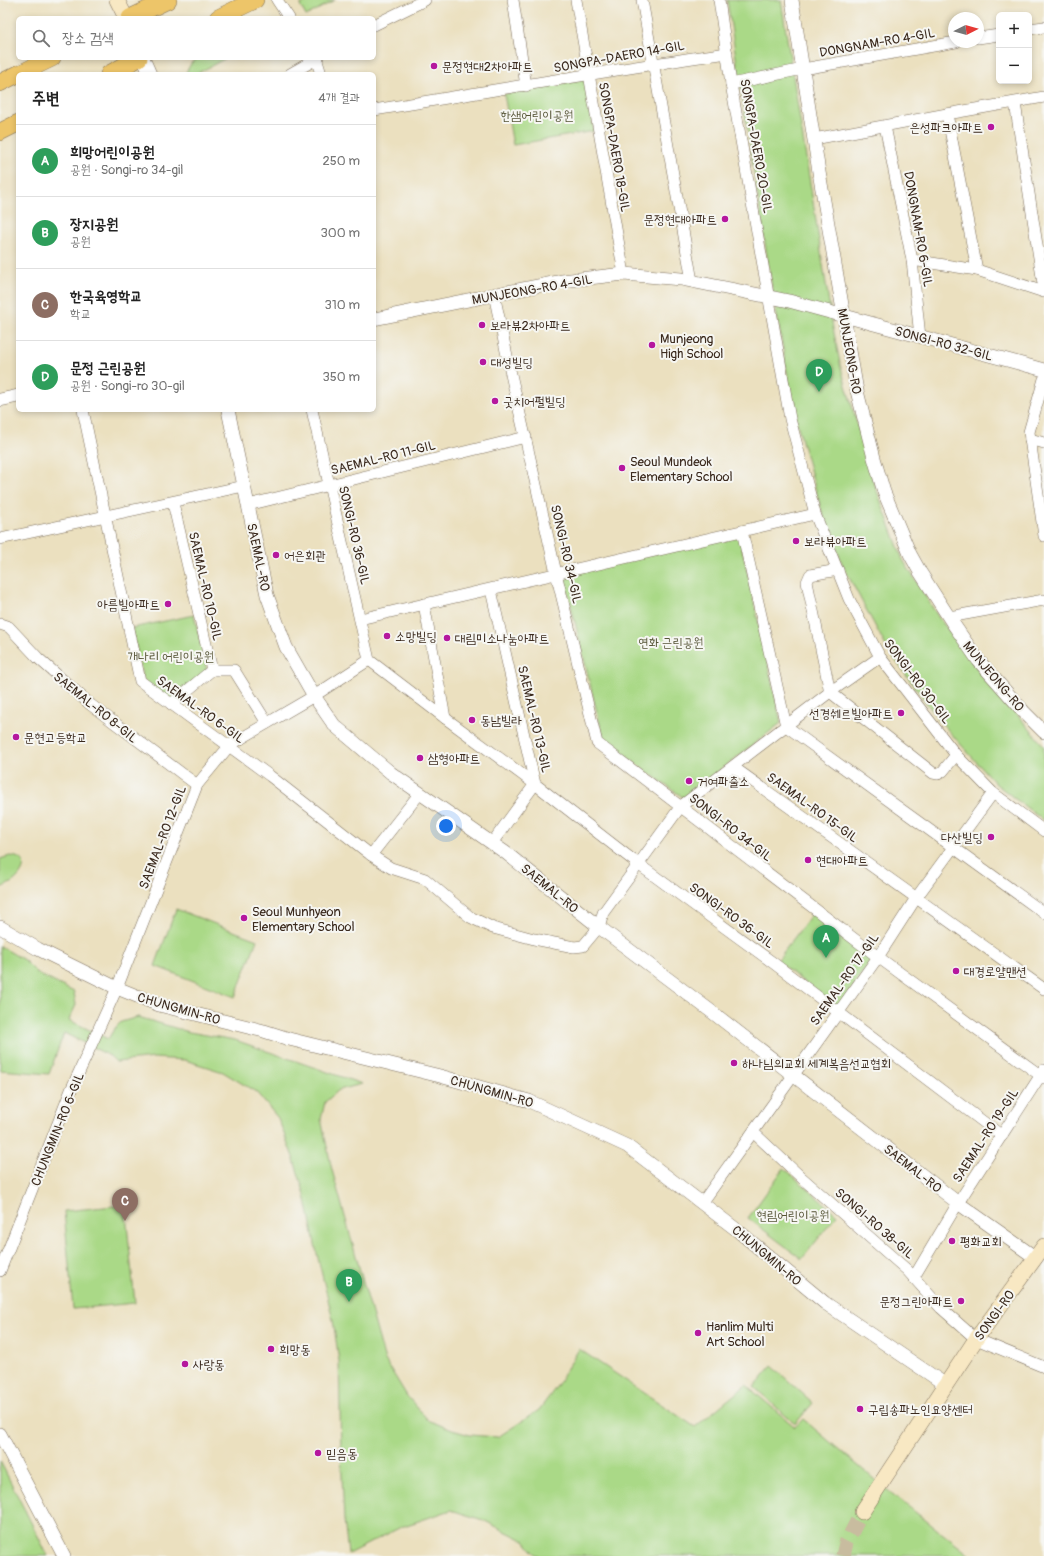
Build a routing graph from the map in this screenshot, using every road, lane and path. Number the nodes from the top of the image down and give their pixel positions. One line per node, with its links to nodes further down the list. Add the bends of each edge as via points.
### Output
1 (117, 0): 11 (main road)
2 (168, 0): 12 (main road)
3 (255, 0): 13 (main road)
4 (277, 0): 14 (street)
5 (424, 0): 15 (street)
6 (513, 0): 38 (street)
7 (576, 0): 35 (street, SONGPA-DAERO 18-GIL)
8 (642, 0): 27 (street)
9 (718, 0): 21 (street, SONGPA-DAERO 20-GIL)
10 (792, 0): 28 (street, MUNJEONG-RO)
11 (125, 16)
12 (134, 16)
13 (222, 16)
14 (288, 16)
15 (376, 24)
16 (1044, 27): 17 (street)
17 (1032, 29)
18 (996, 35): 19 (street)
19 (984, 37)
20 (948, 43): 28 (street, DONGNAM-RO 4-GIL)
21 (727, 53): 27 (street, SONGPA-DAERO 14-GIL); 37 (street, SONGPA-DAERO 20-GIL)
22 (48, 60): 29 (main road)
23 (135, 60): 30 (main road)
24 (144, 60): 31 (street)
25 (314, 60): 32 (street)
26 (317, 60): 33 (street)
27 (653, 64): 35 (street, SONGPA-DAERO 14-GIL); 50 (street)
28 (803, 69): 37 (street); 46 (street, MUNJEONG-RO)
29 (22, 72)
30 (114, 72)
31 (149, 72)
32 (293, 72)
33 (320, 72)
34 (16, 75): 36 (main road)
35 (588, 75): 38 (street, SONGPA-DAERO 14-GIL); 49 (street, SONGPA-DAERO 18-GIL)
36 (0, 83)
37 (732, 84): 53 (street, SONGPA-DAERO 20-GIL)
38 (526, 86): 41 (street, SONGPA-DAERO 14-GIL)
39 (1044, 98): 40 (street)
40 (1015, 103): 42 (street); 51 (street)
41 (376, 110)
42 (947, 114): 44 (street); 48 (street)
43 (16, 123): 45 (main road)
44 (885, 126): 46 (street); 47 (street, DONGNAM-RO 6-GIL)
45 (0, 132)
46 (814, 139): 54 (street, MUNJEONG-RO)
47 (912, 260): 48 (street); 56 (street, DONGNAM-RO 6-GIL)
48 (976, 270): 51 (street)
49 (624, 274): 50 (street, MUNJEONG-RO 4-GIL); 52 (street, MUNJEONG-RO 4-GIL, via 562,281)
50 (692, 281): 53 (street, MUNJEONG-RO 4-GIL)
51 (1044, 291)
52 (494, 294): 55 (street, MUNJEONG-RO 4-GIL); 64 (street, SONGI-RO 34-GIL)
53 (769, 297): 54 (street, MUNJEONG-RO 4-GIL); 71 (street, SONGI-RO 30-GIL, via 790,419)
54 (844, 317): 56 (street, SONGI-RO 32-GIL); 82 (street, MUNJEONG-RO, via 857,391 884,492 913,560)
55 (376, 319)
56 (920, 337): 57 (street, SONGI-RO 32-GIL)
57 (1044, 370)
58 (1044, 379): 65 (street, via 1029,432)
59 (16, 396): 60 (street)
60 (0, 400)
61 (83, 412): 73 (street, SAEMAL-RO 6-GIL)
62 (228, 412): 68 (street, SAEMAL-RO)
63 (312, 412): 67 (street, SONGI-RO 36-GIL)
64 (526, 437): 67 (street, SAEMAL-RO 11-GIL); 78 (street, SONGI-RO 34-GIL)
65 (1030, 439): 66 (street); 72 (street)
66 (1044, 443)
67 (329, 484): 70 (street, SAEMAL-RO 11-GIL); 83 (street, SONGI-RO 36-GIL)
68 (244, 486): 69 (street); 70 (street, SAEMAL-RO)
69 (173, 503): 73 (street); 87 (street, SAEMAL-RO 10-GIL)
70 (248, 504): 89 (street, SAEMAL-RO, via 267,595 286,647)
71 (815, 514): 74 (street); 77 (street, SONGI-RO 30-GIL)
72 (1042, 515): 75 (street)
73 (104, 518): 76 (street); 90 (street, SAEMAL-RO 6-GIL, via 140,681)
74 (742, 531): 78 (street); 93 (street)
75 (1044, 536)
76 (0, 540)
77 (838, 570): 85 (street, SONGI-RO 30-GIL, via 849,599); 88 (street, via 810,575 807,582)
78 (556, 574): 79 (street); 102 (street, SONGI-RO 34-GIL, via 597,743)
79 (491, 590): 81 (street); 98 (street, SAEMAL-RO 13-GIL)
80 (1044, 600): 82 (street)
81 (424, 604): 83 (street); 91 (street)
82 (948, 617): 94 (street, MUNJEONG-RO, via 978,660)
83 (360, 619): 86 (street, SONGI-RO 36-GIL)
84 (0, 624): 99 (street, SAEMAL-RO 8-GIL, via 9,627 38,658 91,705)
85 (880, 657): 88 (street); 96 (street, SONGI-RO 30-GIL)
86 (369, 660): 89 (street); 91 (street, SONGI-RO 36-GIL)
87 (212, 670): 90 (street); 92 (street, via 234,670)
88 (830, 692): 93 (street); 96 (street, via 933,773 943,771)
89 (314, 696): 92 (street, SAEMAL-RO 12-GIL); 100 (street, SAEMAL-RO, via 334,724 391,773)
90 (172, 704): 95 (street, SAEMAL-RO 6-GIL)
91 (445, 718): 98 (street, SONGI-RO 36-GIL)
92 (267, 723): 95 (street, SAEMAL-RO 12-GIL)
93 (786, 726): 97 (street); 105 (street)
94 (1044, 732)
95 (229, 746): 99 (street, SAEMAL-RO 12-GIL); 106 (street, SAEMAL-RO 6-GIL)
96 (956, 755): 101 (street, SONGI-RO 30-GIL)
97 (732, 767): 102 (street); 108 (street, SAEMAL-RO 15-GIL)
98 (535, 784): 104 (street, SAEMAL-RO 13-GIL); 107 (street, SONGI-RO 36-GIL)
99 (197, 785): 113 (street, SAEMAL-RO 12-GIL)
100 (420, 793): 104 (street, SAEMAL-RO); 106 (street)
101 (993, 793): 103 (street, SONGI-RO 30-GIL); 105 (street, SAEMAL-RO 17-GIL)
102 (681, 806): 107 (street); 112 (street, SONGI-RO 34-GIL)
103 (1044, 831)
104 (492, 843): 111 (street, SAEMAL-RO)
105 (953, 847): 108 (street, SAEMAL-RO 17-GIL); 109 (street)
106 (371, 855): 111 (street, SAEMAL-RO 6-GIL, via 390,868 425,879 470,917 493,928 574,947 583,946)
107 (638, 864): 111 (street, via 603,913); 115 (street, SONGI-RO 36-GIL)
108 (916, 898): 112 (street, SAEMAL-RO 17-GIL); 114 (street)
109 (1044, 913)
110 (0, 927): 113 (street, CHUNGMIN-RO)
111 (599, 928): 116 (street, SAEMAL-RO)
112 (878, 957): 115 (street, SAEMAL-RO 17-GIL); 117 (street, SONGI-RO 34-GIL)
113 (116, 988): 120 (street, CHUNGMIN-RO, via 159,1005 529,1101 627,1146); 123 (street, CHUNGMIN-RO 6-GIL, via 71,1090)
114 (1044, 989)
115 (838, 1013): 116 (street, SAEMAL-RO 17-GIL); 119 (street, SONGI-RO 36-GIL)
116 (794, 1074): 118 (street); 121 (street, SAEMAL-RO)
117 (1043, 1075): 119 (street, SAEMAL-RO 19-GIL)
118 (753, 1132): 120 (street); 124 (street, SONGI-RO 38-GIL)
119 (1002, 1136): 121 (street, SAEMAL-RO 19-GIL)
120 (702, 1203): 127 (street, CHUNGMIN-RO, via 825,1303)
121 (958, 1203): 122 (street, SAEMAL-RO); 124 (street, SAEMAL-RO 19-GIL)
122 (1040, 1252): 125 (main road, SONGI-RO)
123 (0, 1271)
124 (914, 1277): 125 (street, SONGI-RO 38-GIL, via 941,1308)
125 (976, 1339): 126 (street, SONGI-RO 38-GIL); 127 (main road, SONGI-RO)
126 (1044, 1367)
127 (946, 1385): 129 (main road, SONGI-RO)
128 (0, 1434): 130 (street)
129 (862, 1512)
130 (64, 1556)

